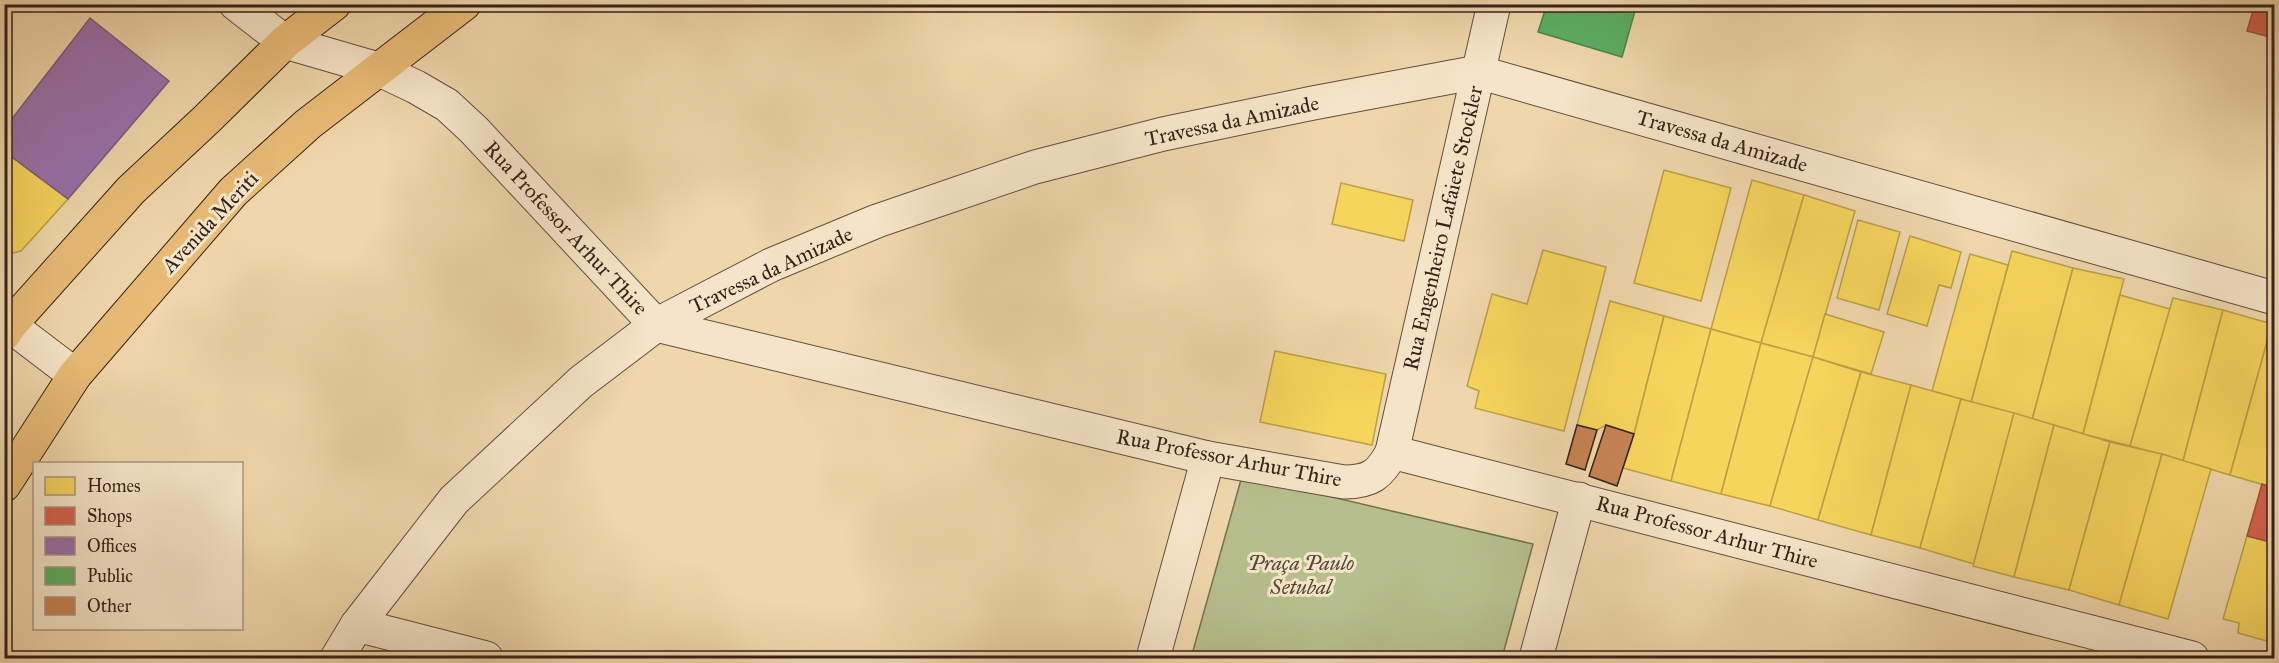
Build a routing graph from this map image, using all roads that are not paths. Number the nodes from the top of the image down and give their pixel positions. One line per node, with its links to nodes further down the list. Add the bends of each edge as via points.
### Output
1 (236, 4): 5 (street)
2 (334, 4): 5 (main road)
3 (464, 4): 6 (main road, Avenida Meriti)
4 (1494, 4): 7 (street, Rua Engenheiro Lafaiete Stockler)
5 (285, 42): 6 (street, Rua Professor Arhur Thire); 10 (main road, via 130,190)
6 (378, 69): 9 (street, Rua Professor Arhur Thire, via 447,105); 11 (main road, Avenida Meriti, via 308,124 233,192)
7 (1478, 72): 8 (street, Travessa da Amizade); 9 (street, Travessa da Amizade, via 1186,129 1035,167 878,221 771,265); 12 (street, Rua Engenheiro Lafaiete Stockler)
8 (2274, 298)
9 (656, 325): 13 (street, Rua Professor Arhur Thire); 16 (street, Travessa da Amizade, via 581,382 454,500)
10 (6, 326): 11 (street)
11 (75, 375): 14 (main road, Avenida Meriti)
12 (1392, 452): 13 (street, Rua Professor Arhur Thire, via 1383,469 1359,482); 15 (street, Rua Professor Arhur Thire)
13 (1208, 458): 19 (street)
14 (4, 485)
15 (1579, 499): 20 (street); 21 (street, Rua Professor Arhur Thire)
16 (357, 625): 17 (street, Travessa da Amizade); 18 (street)
17 (338, 658)
18 (486, 658)
19 (1153, 658)
20 (1536, 658)
21 (2192, 658)

